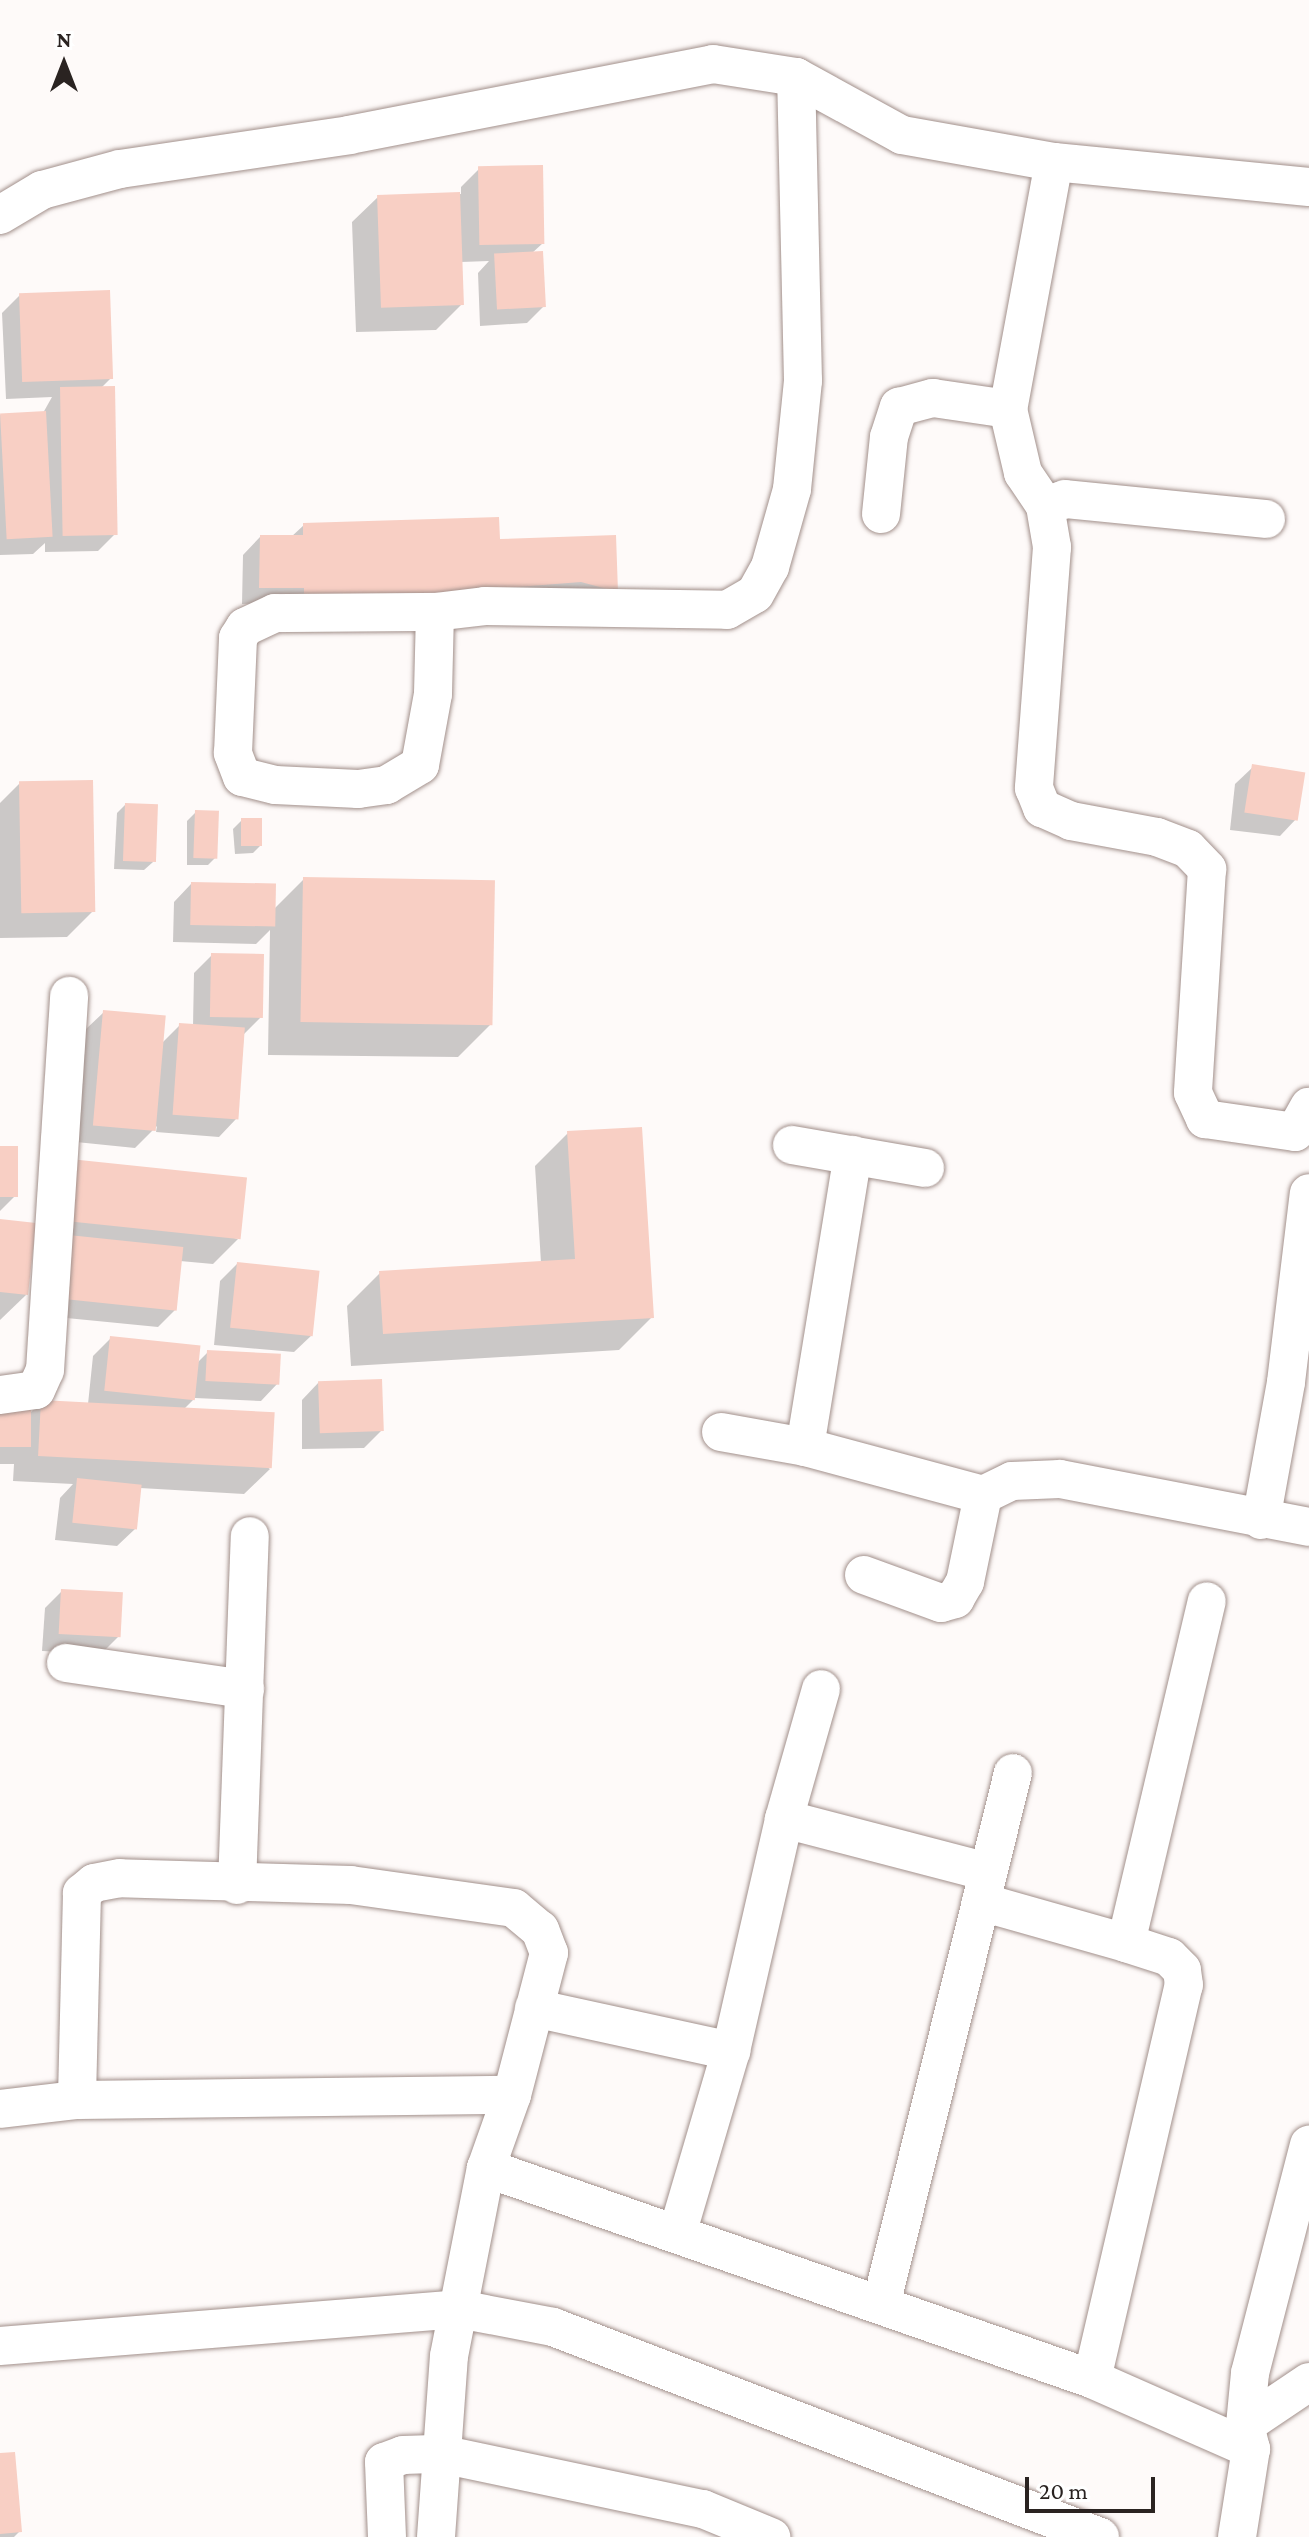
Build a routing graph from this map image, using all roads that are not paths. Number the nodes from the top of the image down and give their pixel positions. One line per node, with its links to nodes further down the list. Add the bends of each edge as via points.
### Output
1 (796, 77): 2 (street, via 902,135); 4 (street, via 713,64 634,75 349,135 120,169 42,190); 9 (street, via 803,381 792,489 770,567 755,594 727,610 485,606)
2 (1054, 162): 3 (street); 5 (street)
3 (1309, 187)
4 (0, 215)
5 (1008, 409): 6 (street, via 1023,473); 7 (street, via 933,398 899,407 889,437)
6 (1045, 506): 8 (street, via 1065,499); 11 (street, via 1052,547 1034,788 1042,808 1071,821 1157,837 1188,849 1207,869 1193,1093 1205,1119 1295,1132)
7 (881, 514)
8 (1266, 519)
9 (435, 612): 9 (street, via 433,694 420,765 387,785 358,789 275,785 242,777 233,753 238,638 255,619 275,613)
10 (69, 996): 16 (street, via 45,1370 36,1390)
11 (1309, 1107)
12 (792, 1145): 13 (street)
13 (853, 1155): 14 (street); 18 (street)
14 (925, 1168)
15 (1309, 1193): 20 (street, via 1286,1382)
16 (0, 1395)
17 (721, 1432): 18 (street)
18 (805, 1447): 19 (street)
19 (983, 1495): 20 (street, via 1012,1481 1060,1479); 23 (street, via 965,1582 955,1599 941,1603)
20 (1261, 1520): 21 (street)
21 (1309, 1527)
22 (250, 1536): 26 (street)
23 (864, 1575)
24 (1207, 1601): 32 (street)
25 (66, 1663): 26 (street)
26 (245, 1689): 30 (street)
27 (821, 1689): 29 (street)
28 (1013, 1773): 31 (street)
29 (784, 1819): 31 (street); 34 (street)
30 (237, 1885): 33 (street, via 351,1885 514,1908 540,1930 549,1953); 36 (street, via 120,1878 94,1883 82,1893)
31 (985, 1887): 32 (street); 41 (street)
32 (1126, 1943): 44 (street, via 1169,1957 1182,1970 1184,1985)
33 (534, 2008): 34 (street); 35 (street)
34 (731, 2051): 40 (street)
35 (512, 2095): 36 (street); 39 (street)
36 (77, 2100): 37 (street)
37 (0, 2109)
38 (1309, 2145): 46 (street, via 1250,2373)
39 (486, 2168): 40 (street); 42 (street)
40 (678, 2231): 41 (street)
41 (881, 2305): 44 (street)
42 (459, 2309): 43 (street); 47 (street); 52 (street, via 553,2327)
43 (0, 2346)
44 (1092, 2379): 46 (street)
45 (1309, 2382): 46 (street)
46 (1248, 2437): 53 (street)
47 (441, 2454): 48 (street); 49 (street, via 403,2455 384,2462); 50 (street)
48 (701, 2523): 51 (street)
49 (387, 2537)
50 (436, 2537)
51 (771, 2537)
52 (1100, 2537)
53 (1237, 2537)

